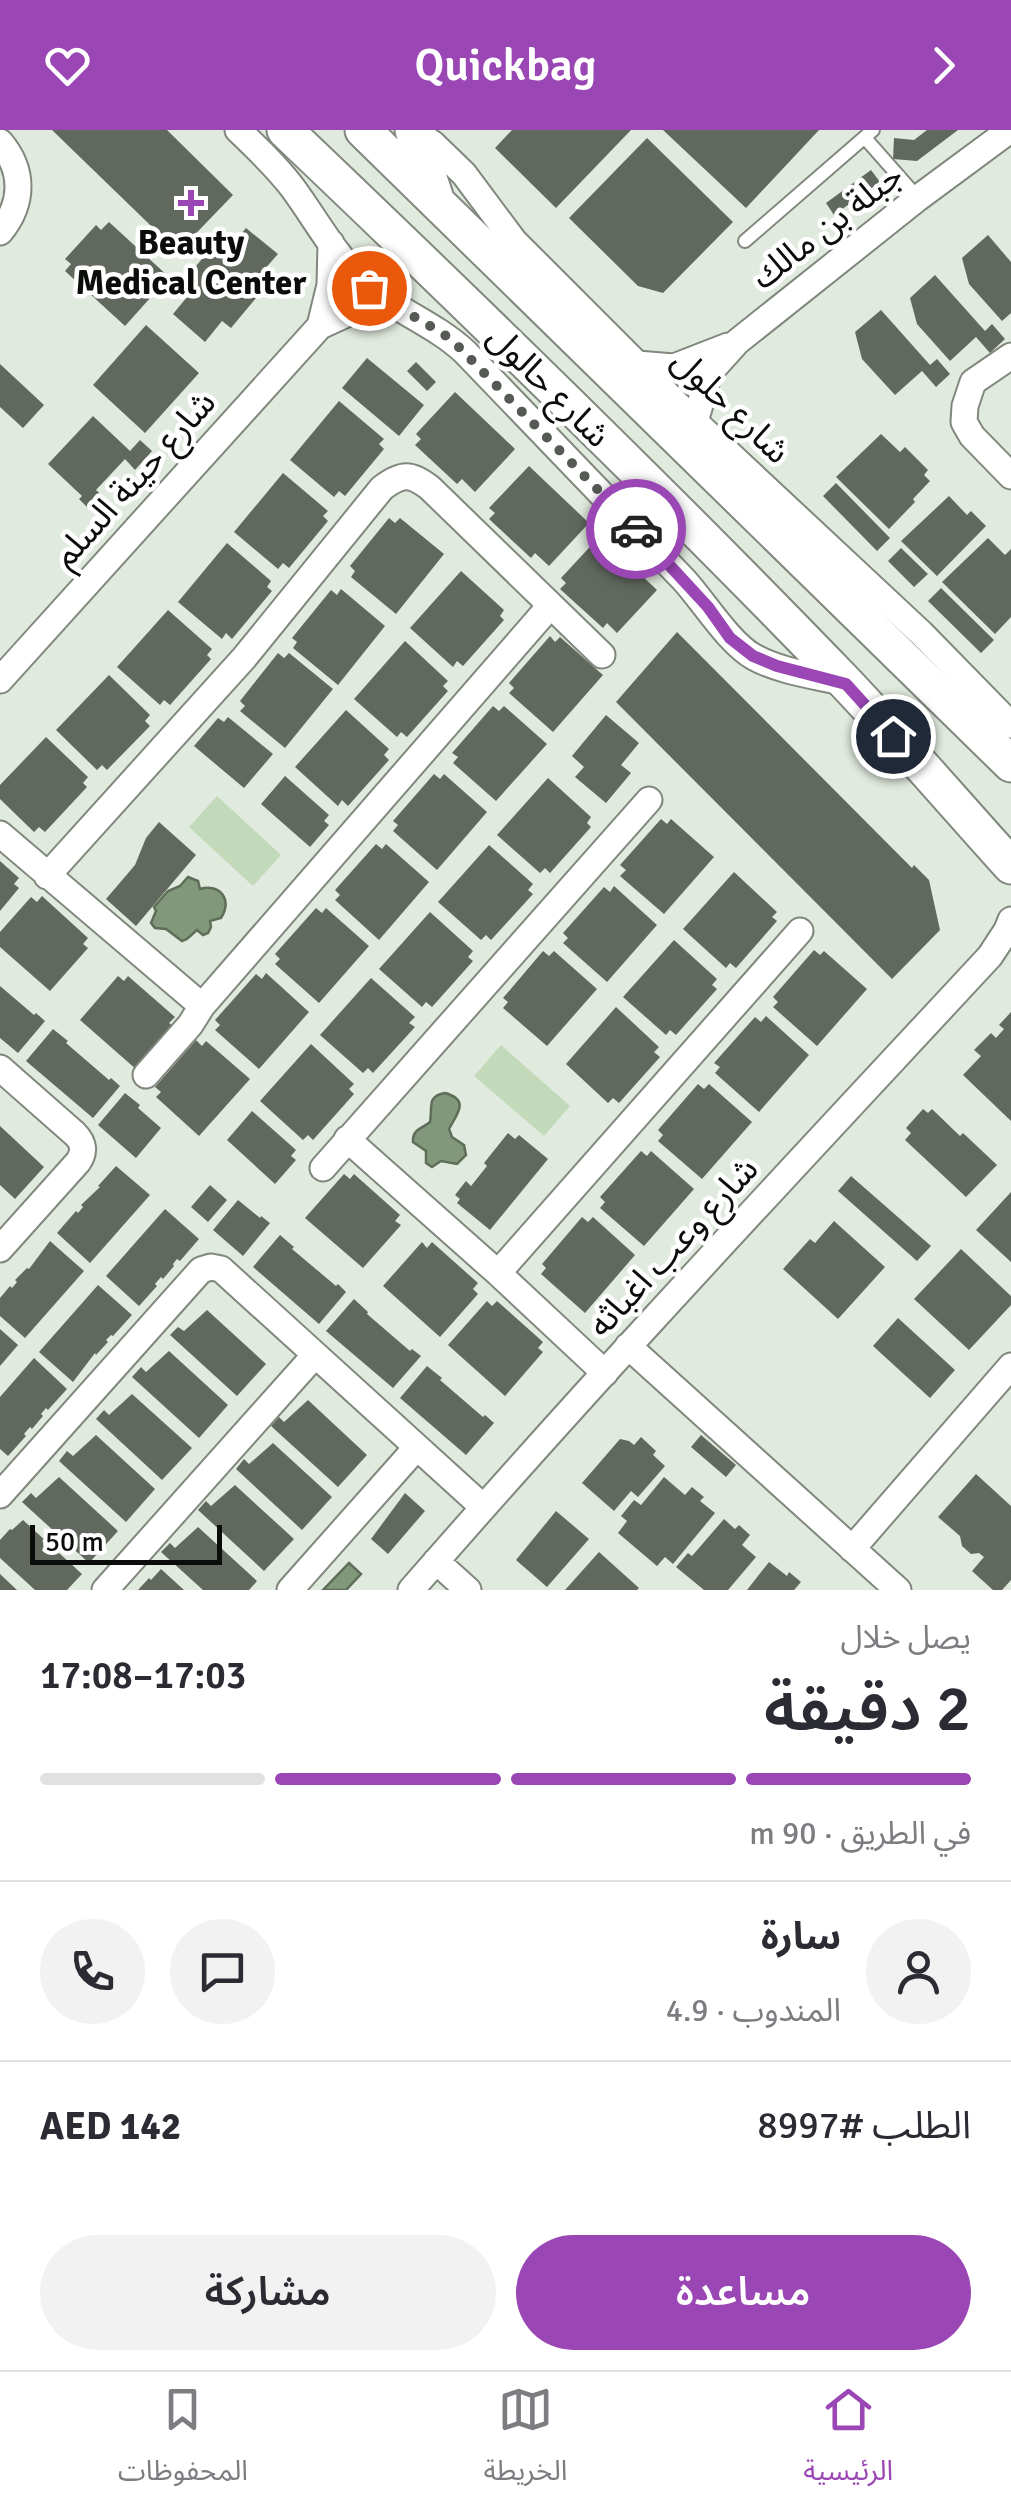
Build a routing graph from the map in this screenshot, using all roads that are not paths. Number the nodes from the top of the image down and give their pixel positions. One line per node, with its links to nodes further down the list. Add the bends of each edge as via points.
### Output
1 (238, 130): 12 (street, via 280,172)
2 (286, 130): 25 (main road, شارع حالول)
3 (363, 130): 9 (main road, شارع حالول)
4 (413, 130): 9 (main road); 17 (street, شارع حلول, via 464,174 514,241)
5 (1010, 130): 8 (street, جبلة بن مالك)
6 (869, 134): 8 (lane); 11 (lane)
7 (0, 142): 10 (street, via 20,184)
8 (918, 198): 15 (street, جبلة بن مالك)
9 (437, 202): 22 (main road, شارع حالول)
10 (0, 232)
11 (746, 241)
12 (330, 243): 13 (street); 14 (street, via 330,285)
13 (388, 303): 14 (street, شارع حينة السلم); 25 (street, via 465,352 684,580 730,638 777,666)
14 (320, 326): 23 (street, شارع حينة السلم)
15 (737, 342): 17 (street, جبلة بن مالك, via 674,367); 18 (street, جبلة بن مالك, via 709,373)
16 (1011, 356): 19 (street, via 972,382 964,406 972,436)
17 (638, 364): 18 (street, شارع حلول)
18 (694, 422): 24 (street, شارع حلول)
19 (1011, 476)
20 (550, 606): 21 (street); 32 (street, via 419,479 394,479); 36 (street)
21 (602, 655)
22 (909, 666): 24 (main road); 28 (main road, شارع حالول)
23 (0, 680)
24 (968, 681): 26 (street); 27 (street, شارع حلول)
25 (846, 684): 31 (main road, شارع حالول)
26 (1011, 696)
27 (1011, 724)
28 (1011, 764)
29 (649, 800): 39 (street)
30 (0, 834): 32 (street)
31 (1011, 866)
32 (47, 876): 36 (street)
33 (1011, 920): 35 (street, شارع وعب اغباثه)
34 (800, 932): 42 (street)
35 (1000, 950): 43 (street, شارع وعب اغباثه)
36 (202, 1006): 38 (street)
37 (0, 1068): 41 (street, via 83,1144 78,1162)
38 (146, 1075)
39 (348, 1139): 40 (street); 42 (street)
40 (323, 1168)
41 (0, 1249)
42 (498, 1273): 46 (street)
43 (628, 1346): 46 (street, شارع وعب اغباثه); 50 (street)
44 (315, 1355): 47 (street); 48 (street, via 220,1269 201,1270); 52 (street)
45 (1011, 1366): 50 (street)
46 (605, 1373): 49 (street, شارع وعب اغباثه)
47 (417, 1447): 49 (street); 53 (street)
48 (0, 1495)
49 (482, 1506): 51 (street, شارع وعب اغباثه)
50 (852, 1549): 56 (street)
51 (436, 1562): 54 (street, شارع وعب اغباثه); 55 (street)
52 (106, 1590)
53 (290, 1590)
54 (412, 1590)
55 (468, 1590)
56 (898, 1590)

